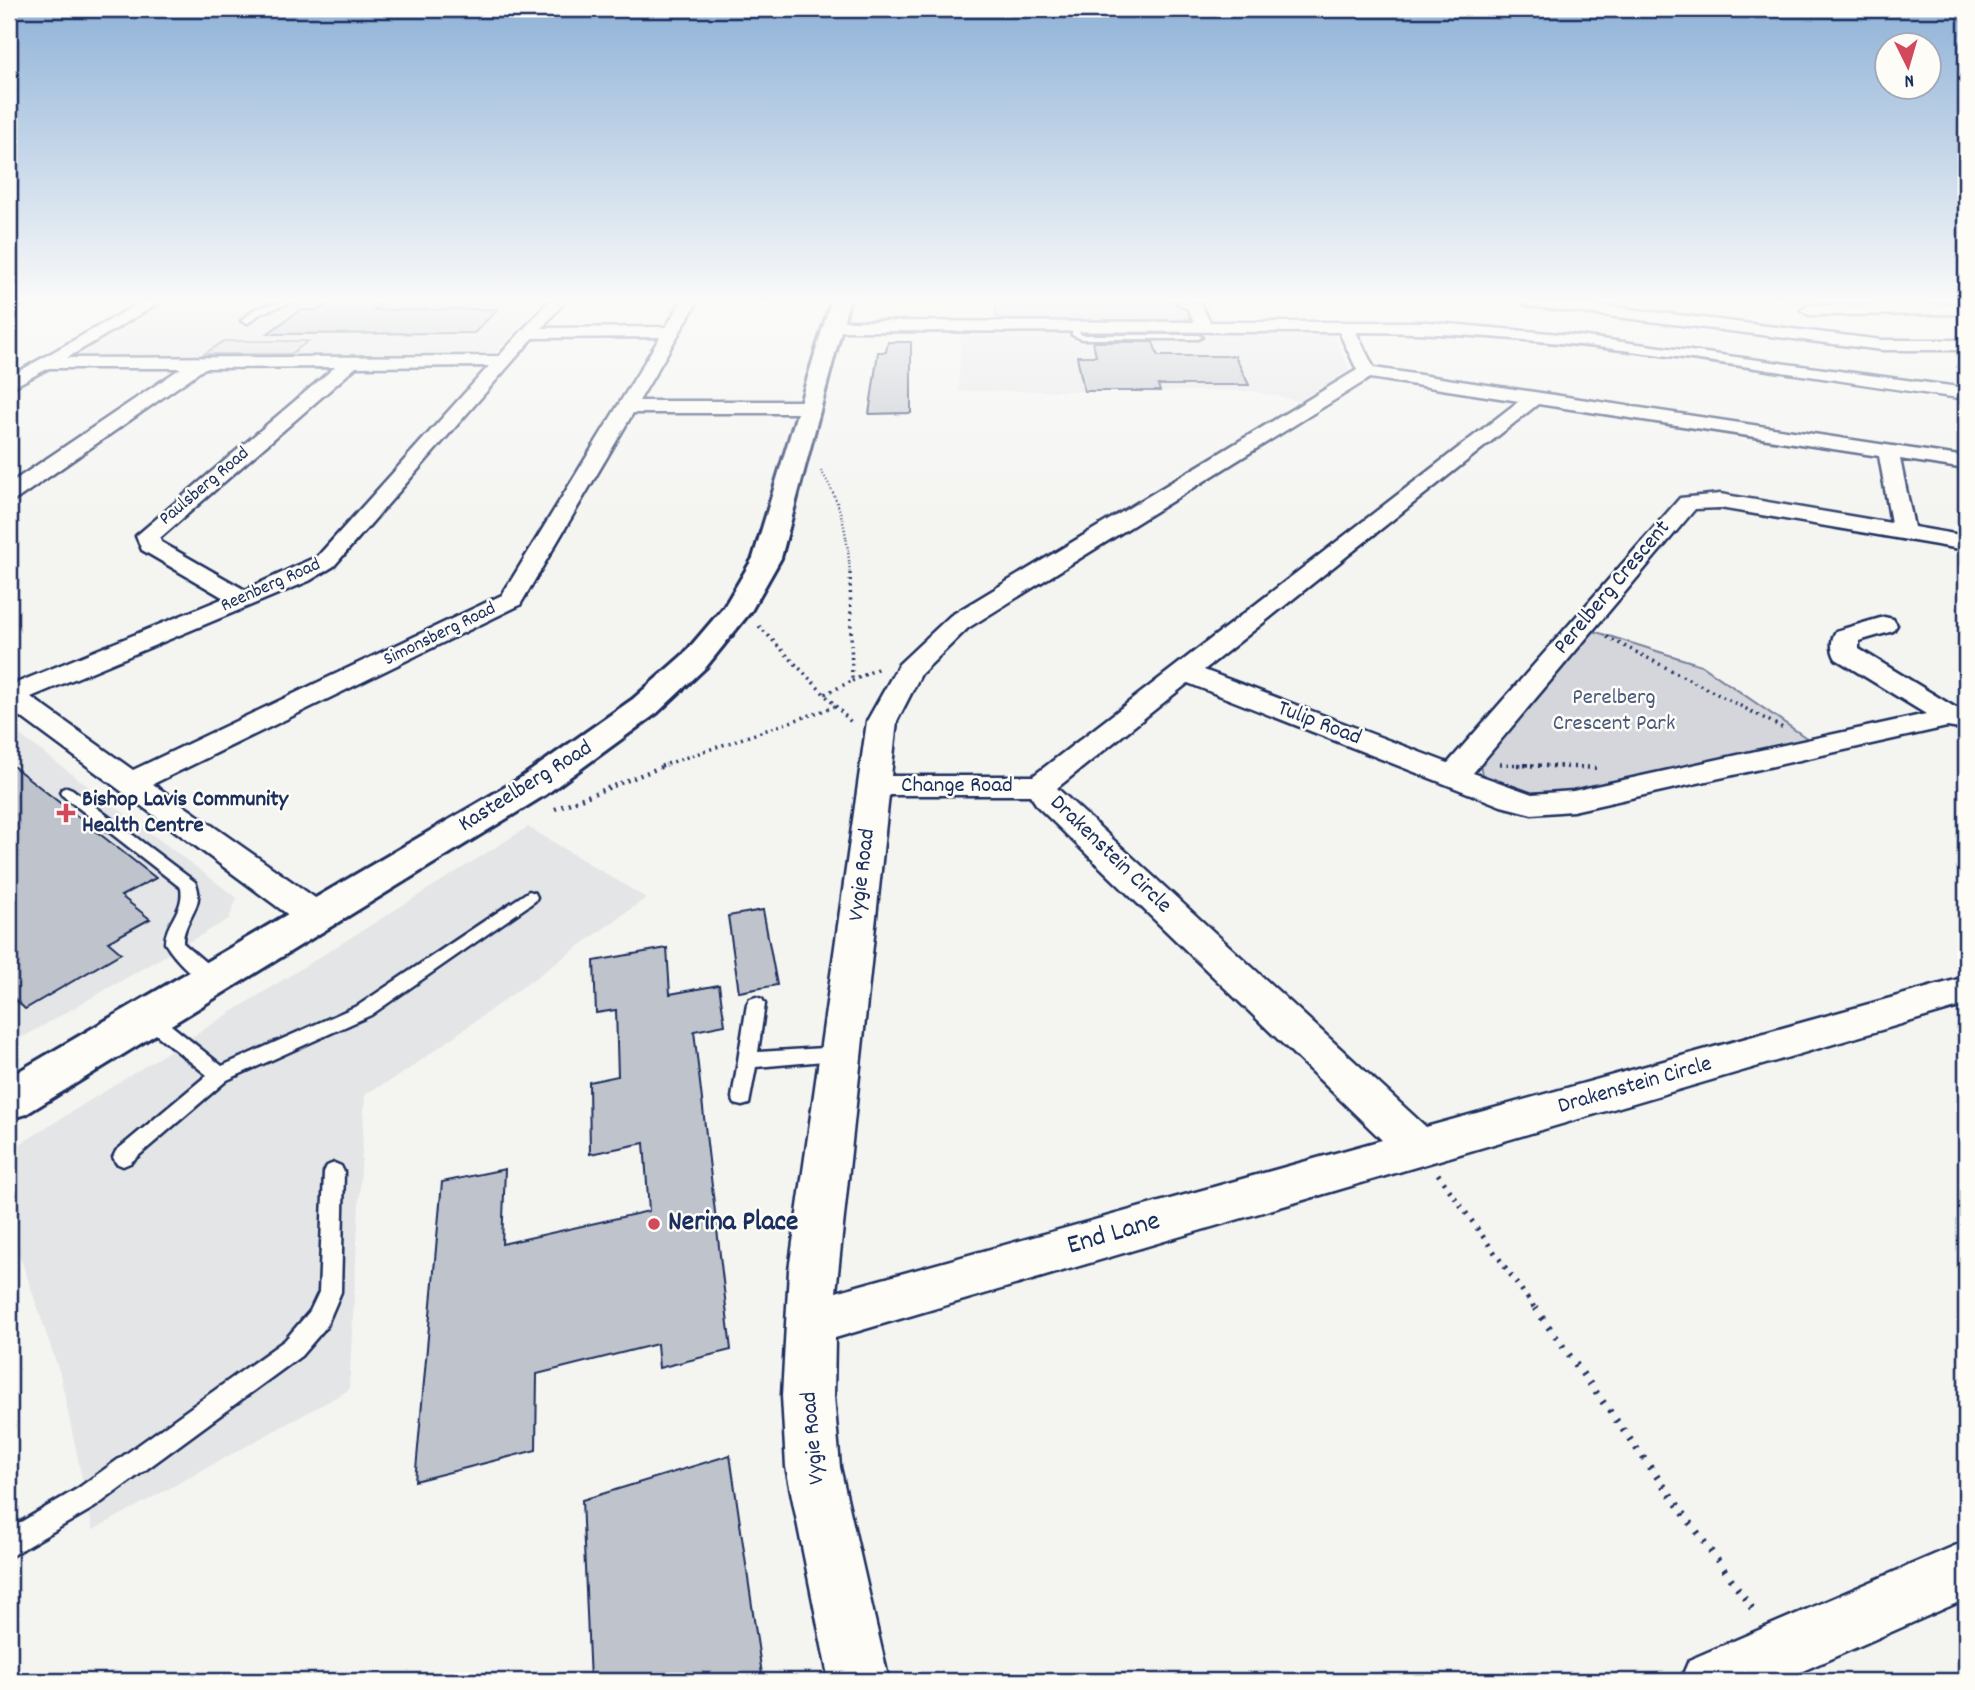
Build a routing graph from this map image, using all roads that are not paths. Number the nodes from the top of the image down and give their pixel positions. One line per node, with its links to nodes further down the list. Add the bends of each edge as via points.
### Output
1 (175, 380): 15 (street)
2 (330, 380): 18 (street, Paulsberg Road, via 148,537 150,545)
3 (487, 380): 18 (street, Reenberg Road, via 331,557 311,571)
4 (642, 380): 11 (street, Simonsberg Road)
5 (818, 380): 12 (street, Kasteelberg Road)
6 (1354, 380): 25 (street, Vygie Road, via 959,622 909,670 894,694 882,721)
7 (1418, 380): 10 (street)
8 (1867, 380): 9 (street)
9 (1966, 393)
10 (1534, 398): 13 (street); 20 (street, Drakenstein Circle)
11 (626, 407): 12 (street); 24 (street, Simonsberg Road, via 511,600)
12 (810, 407): 29 (street, Kasteelberg Road, via 756,582 731,619 696,657 629,718 584,751)
13 (1888, 452): 14 (street); 16 (street)
14 (1966, 463)
15 (9, 494)
16 (1904, 533): 17 (street, Perelberg Crescent); 23 (street, Perelberg Crescent, via 1720,501 1682,506)
17 (1966, 543)
18 (243, 599): 21 (street, Reenberg Road)
19 (1884, 625): 22 (street, via 1845,637 1846,653)
20 (1184, 672): 23 (street, Tulip Road); 26 (street, Drakenstein Circle)
21 (14, 704): 24 (street)
22 (1961, 719): 23 (street, via 1549,804 1512,799)
23 (1453, 776)
24 (130, 783): 29 (street)
25 (873, 785): 26 (street, Change Road); 34 (street, Vygie Road)
26 (1040, 786): 39 (street, Drakenstein Circle, via 1049,800)
27 (67, 792): 30 (lane, via 189,886 191,906 173,941 176,949)
28 (529, 897): 36 (lane, via 366,1010)
29 (315, 916): 30 (street, Kasteelberg Road)
30 (212, 978): 33 (street, Kasteelberg Road)
31 (1966, 991): 39 (street, Drakenstein Circle)
32 (756, 1004): 35 (lane)
33 (148, 1017): 36 (lane); 38 (street, Kasteelberg Road)
34 (840, 1055): 35 (lane); 42 (street, Vygie Road)
35 (747, 1060): 37 (lane)
36 (220, 1075): 40 (lane)
37 (742, 1098)
38 (9, 1100)
39 (1419, 1148): 42 (street, End Lane)
40 (123, 1157)
41 (334, 1172): 43 (lane, via 330,1292 318,1319 293,1348 86,1498)
42 (810, 1322): 45 (street, Vygie Road, via 808,1396 813,1467)
43 (9, 1544)
44 (1966, 1570): 46 (street)
45 (859, 1681)
46 (1710, 1681)

